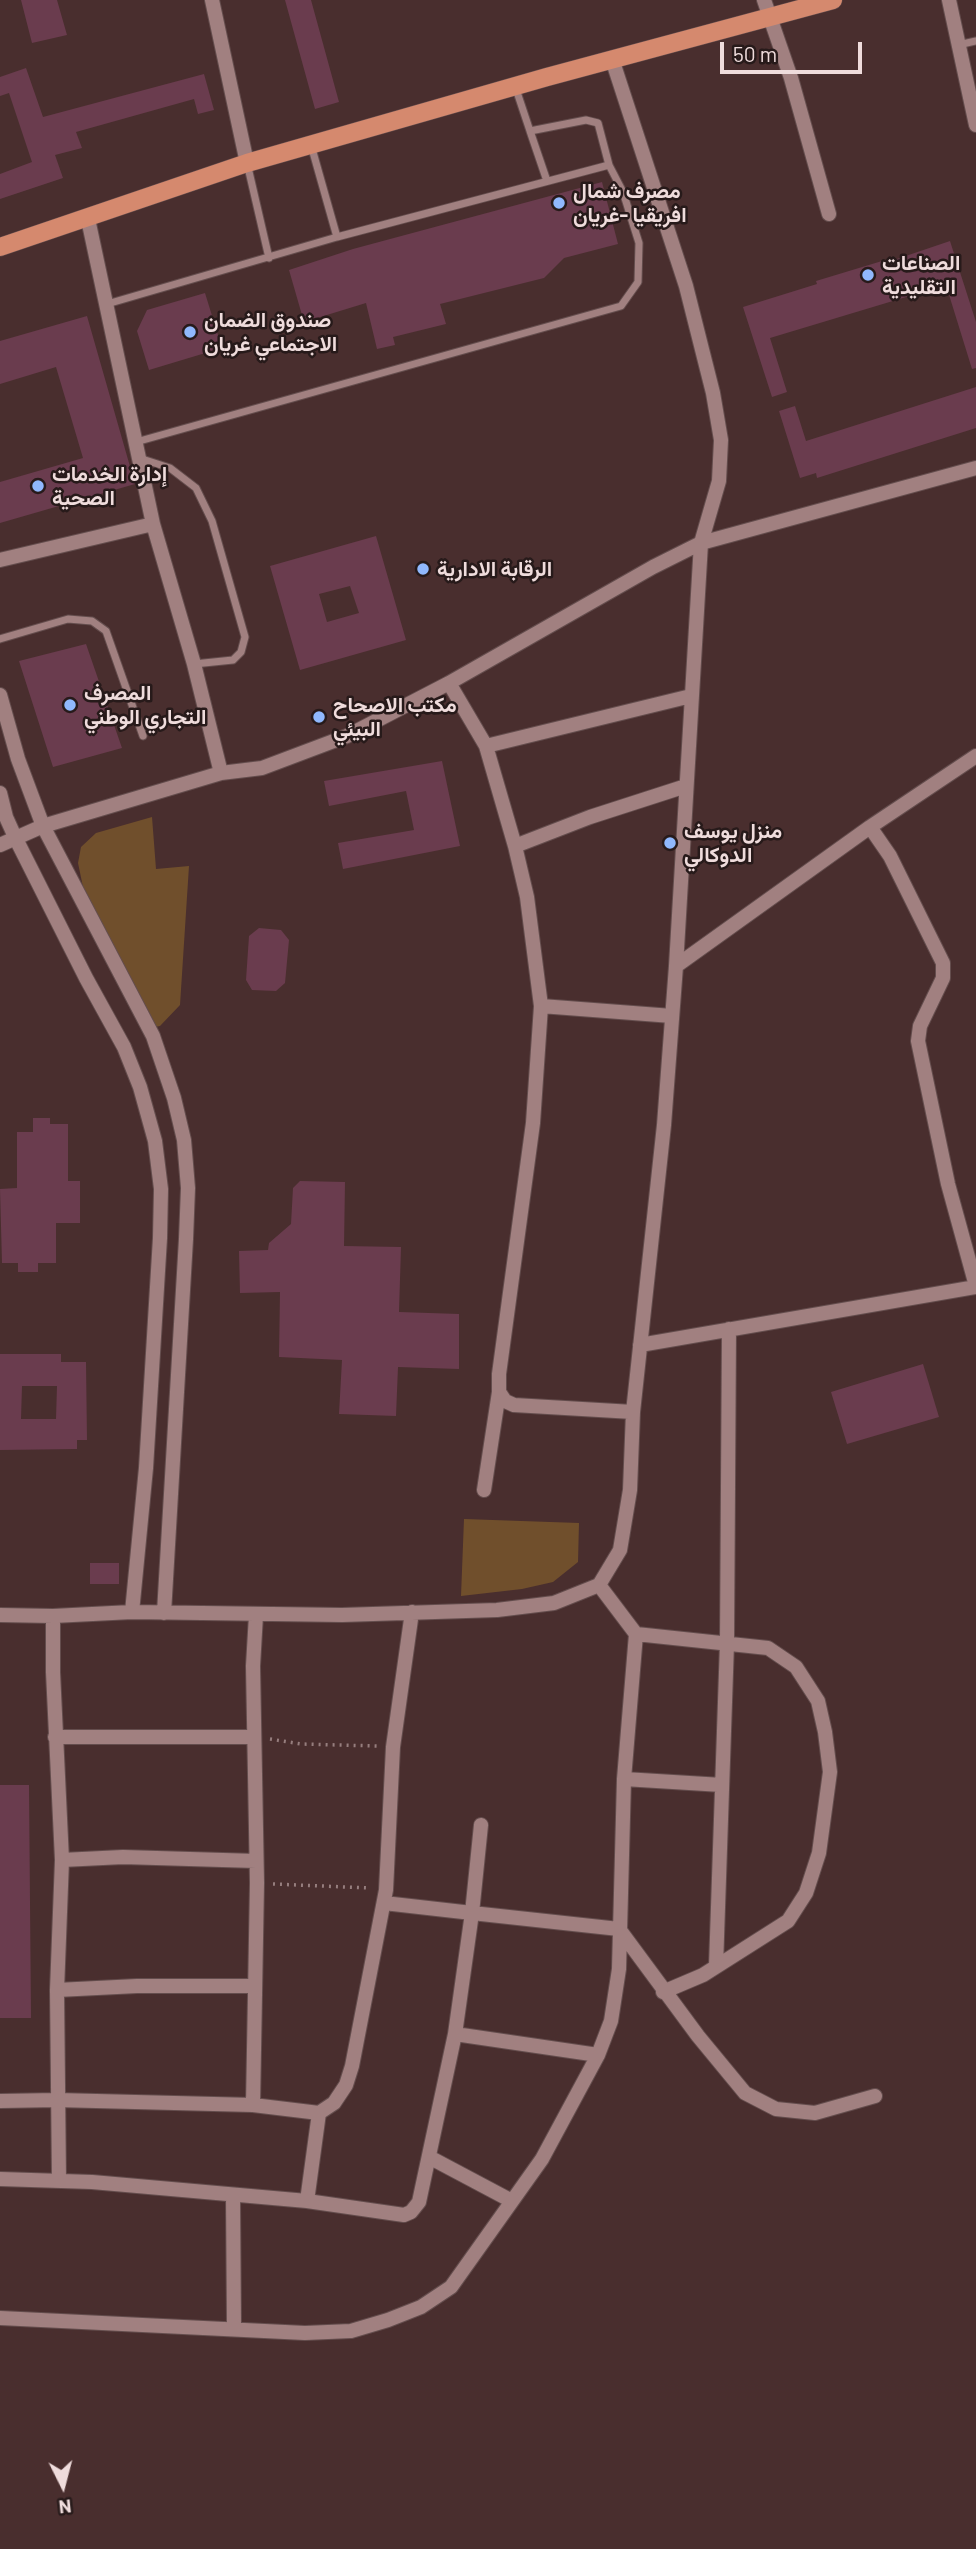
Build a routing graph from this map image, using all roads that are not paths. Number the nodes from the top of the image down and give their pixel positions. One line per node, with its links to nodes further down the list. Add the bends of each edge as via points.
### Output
1 (212, 0): 13 (street)
2 (764, 0): 5 (street)
3 (833, 0): 5 (main road)
4 (949, 0): 7 (street)
5 (769, 19): 8 (main road); 16 (street, via 791,78)
6 (976, 41): 7 (lane)
7 (958, 45): 10 (street)
8 (612, 59): 9 (main road); 26 (street, via 686,286 713,393 721,440 719,481)
9 (515, 86): 11 (lane); 12 (main road)
10 (976, 125)
11 (530, 131): 14 (lane, via 586,120 598,122); 15 (lane)
12 (310, 145): 13 (main road); 18 (lane)
13 (247, 163): 17 (main road); 20 (lane)
14 (609, 165): 15 (lane); 22 (lane, via 639,243 638,282 621,306)
15 (547, 181): 18 (lane)
16 (829, 215)
17 (88, 219): 19 (main road); 21 (street)
18 (337, 237): 20 (lane)
19 (0, 247)
20 (268, 258): 21 (lane)
21 (107, 304): 22 (street)
22 (136, 442): 23 (street)
23 (139, 458): 25 (street); 29 (lane, via 170,468 196,488 212,521 245,637 233,660)
24 (976, 468): 26 (street)
25 (153, 524): 27 (street); 29 (street)
26 (701, 543): 30 (street); 32 (street)
27 (0, 560)
28 (0, 639): 33 (lane, via 68,619 92,621 106,631)
29 (194, 664): 36 (street)
30 (449, 683): 34 (street); 36 (street, via 347,736 262,768)
31 (0, 695): 39 (street)
32 (691, 696): 34 (street); 37 (street)
33 (143, 736)
34 (486, 746): 43 (street)
35 (976, 756): 40 (street)
36 (221, 773): 39 (street)
37 (686, 786): 43 (street); 44 (street)
38 (0, 793): 41 (street)
39 (43, 825): 41 (street); 48 (street, via 158,1049 184,1140)
40 (870, 827): 44 (street); 49 (street, via 890,856 943,963 943,978 920,1026 918,1041 947,1184)
41 (16, 837): 42 (street); 47 (street, via 140,1087 155,1141 161,1189)
42 (0, 845)
43 (515, 846): 45 (street, via 527,897)
44 (676, 966): 46 (street)
45 (541, 1006): 46 (street); 52 (street, via 533,1123)
46 (672, 1016): 51 (street)
47 (160, 1238): 48 (street); 56 (street)
48 (186, 1238): 57 (street)
49 (976, 1287): 50 (street)
50 (729, 1329): 51 (street); 63 (street)
51 (640, 1345): 53 (street)
52 (499, 1392): 53 (street, via 514,1405); 54 (street)
53 (633, 1412): 55 (street, via 630,1490 620,1549)
54 (484, 1490)
55 (599, 1585): 58 (street, via 554,1603); 62 (street)
56 (132, 1612): 57 (street); 61 (street)
57 (164, 1612): 60 (street)
58 (412, 1612): 60 (street); 71 (street, via 393,1747)
59 (0, 1615): 61 (street)
60 (256, 1615): 65 (street)
61 (53, 1616): 64 (street)
62 (636, 1634): 63 (street); 66 (street)
63 (727, 1643): 67 (street); 74 (street, via 768,1648 796,1667 818,1701 830,1772 818,1853 806,1893 788,1921)
64 (55, 1737): 65 (street); 69 (street)
65 (254, 1737): 70 (street)
66 (624, 1779): 67 (street); 73 (street)
67 (722, 1785): 74 (street)
68 (481, 1825): 72 (street)
69 (62, 1860): 70 (street); 76 (street)
70 (256, 1861): 75 (street)
71 (385, 1896): 72 (street); 84 (street, via 352,2066 334,2103)
72 (472, 1913): 73 (street); 78 (street)
73 (619, 1929): 77 (street); 79 (street, via 611,2021)
74 (716, 1966): 77 (street)
75 (253, 1986): 76 (street); 83 (street)
76 (57, 1990): 81 (street)
77 (663, 1992): 80 (street, via 745,2093 776,2109 815,2113)
78 (456, 2034): 79 (street); 85 (street)
79 (598, 2055): 89 (street, via 542,2159)
80 (875, 2096)
81 (57, 2100): 82 (street); 83 (street); 87 (street)
82 (0, 2101)
83 (253, 2105): 84 (street)
84 (319, 2113): 90 (street)
85 (429, 2157): 89 (street); 90 (street, via 419,2202 404,2215)
86 (0, 2179): 87 (street)
87 (59, 2181): 88 (street)
88 (233, 2196): 90 (street); 92 (street)
89 (510, 2200): 92 (street, via 451,2287 421,2307 351,2331)
90 (307, 2201)
91 (0, 2318): 92 (street)
92 (234, 2328)

